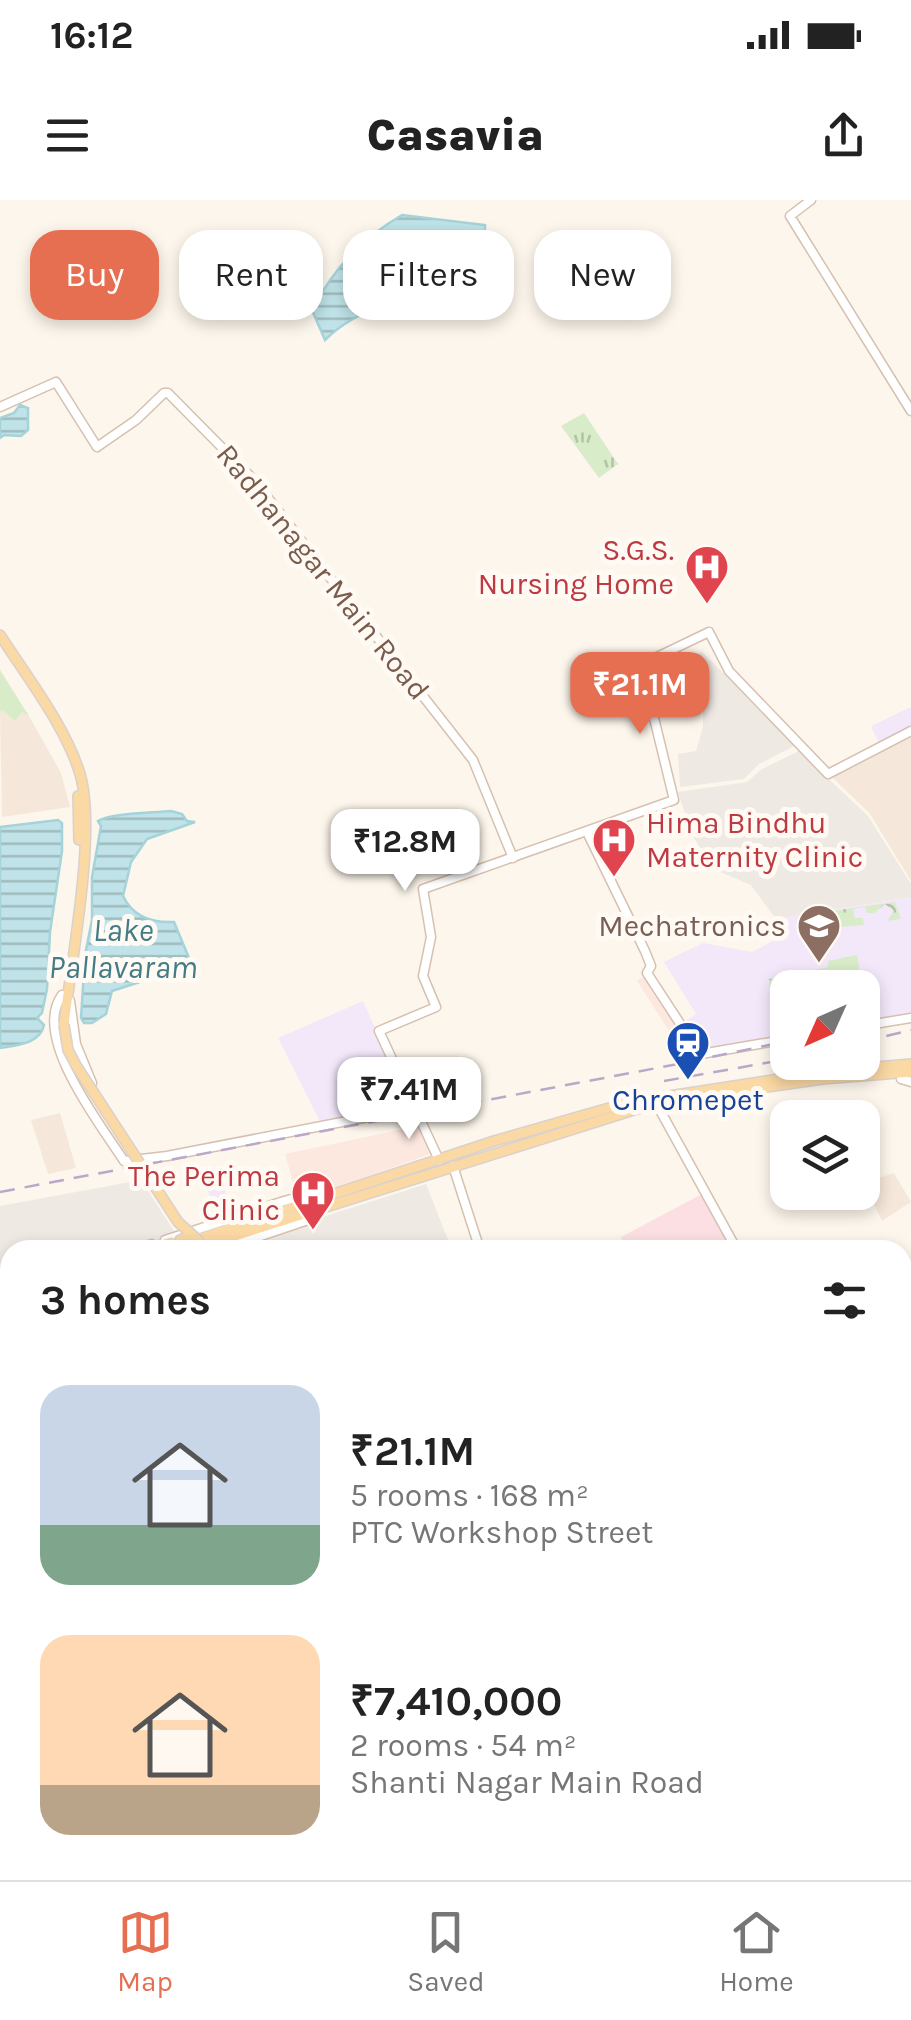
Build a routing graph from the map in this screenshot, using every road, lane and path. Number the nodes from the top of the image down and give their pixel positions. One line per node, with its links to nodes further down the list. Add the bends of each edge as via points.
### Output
1 (812, 200): 3 (street, via 790,216)
2 (0, 407): 8 (street, Radhanagar Main Road, via 56,382 97,446 168,393 253,479 472,760)
3 (911, 411)
4 (0, 636): 9 (main road, via 65,741 82,784 86,830)
5 (0, 643): 9 (main road, via 60,742 78,796)
6 (911, 732): 7 (street, via 828,774 732,673 709,632 636,667 674,800)
7 (587, 832): 8 (street); 12 (street, via 645,950 647,972)
8 (512, 858): 17 (street, via 423,889 430,938 422,976 436,1007 379,1031)
9 (64, 995): 18 (street, via 88,1076); 18 (street, via 54,1026 58,1048 124,1161); 22 (main road, bridge, via 61,1024 68,1050)
10 (911, 1018): 11 (street)
11 (880, 1023)
12 (682, 1025)
13 (770, 1042): 14 (street)
14 (701, 1054)
15 (907, 1069): 16 (main road); 19 (main road, via 674,1092)
16 (656, 1103): 20 (main road); 28 (street)
17 (414, 1108): 18 (street); 19 (street)
18 (140, 1159)
19 (439, 1160): 21 (main road)
20 (452, 1166): 21 (main road); 27 (street)
21 (313, 1204): 22 (main road, via 296,1201); 22 (street, via 302,1196 284,1200); 23 (main road); 24 (main road); 25 (main road, via 303,1218); 26 (street, via 317,1217)
22 (185, 1238)
23 (197, 1240)
24 (217, 1240)
25 (234, 1240)
26 (249, 1240)
27 (477, 1240)
28 (731, 1240)

